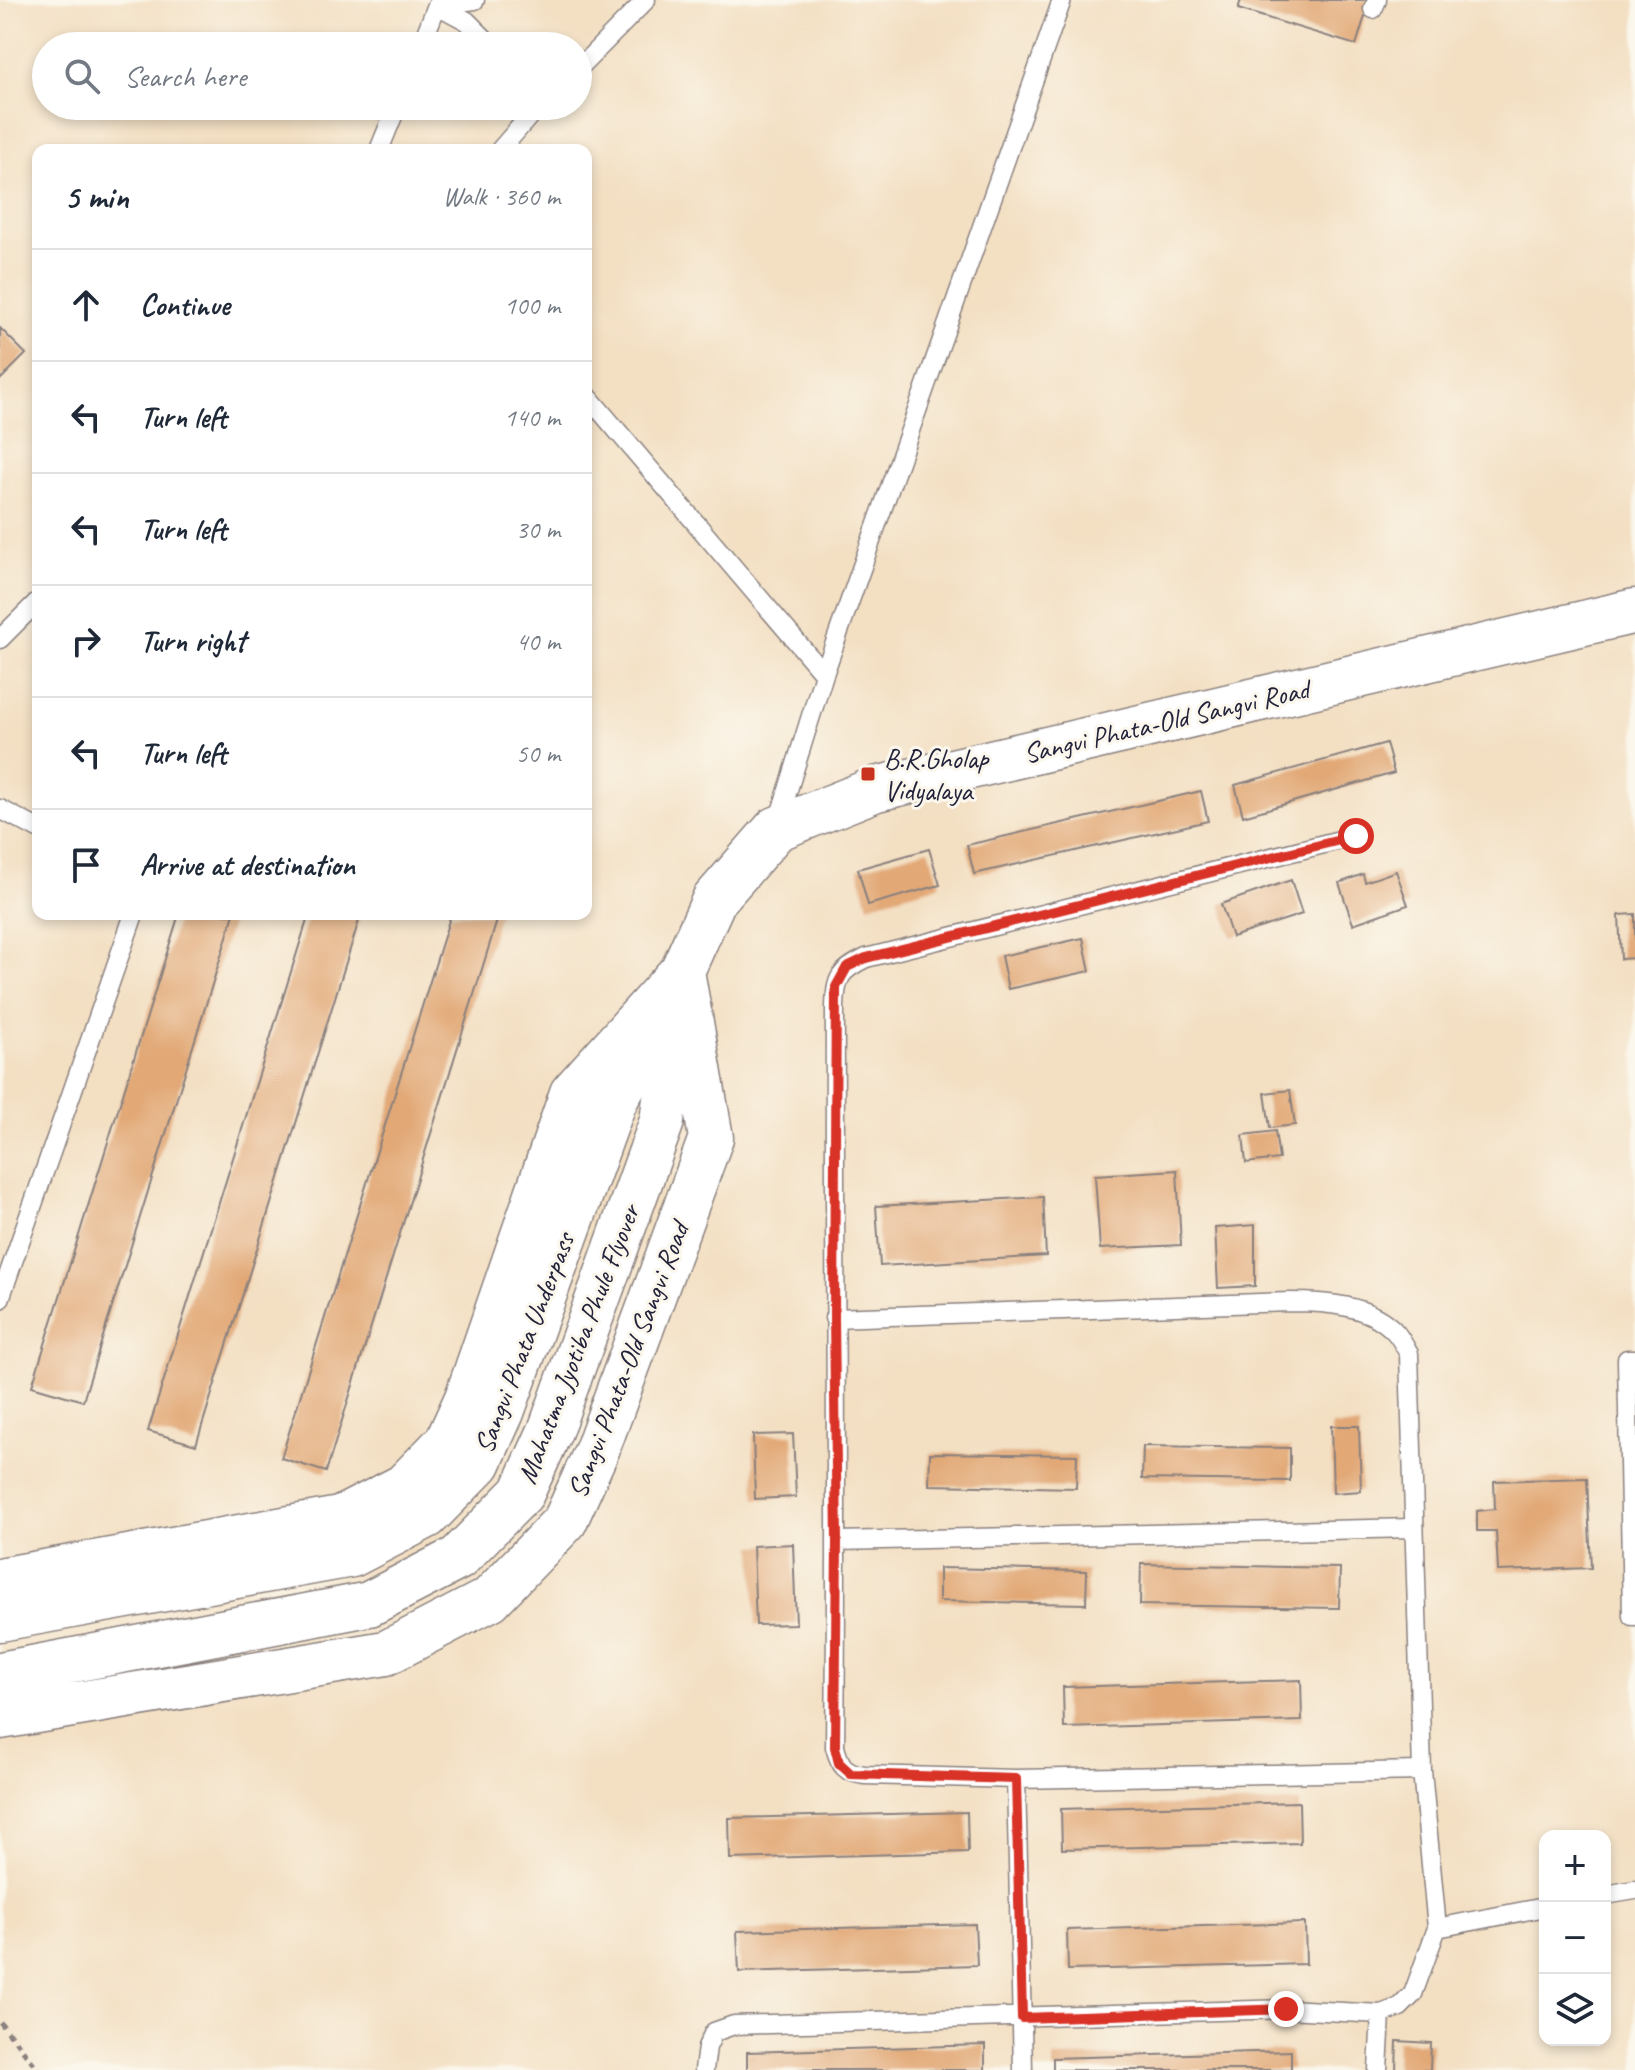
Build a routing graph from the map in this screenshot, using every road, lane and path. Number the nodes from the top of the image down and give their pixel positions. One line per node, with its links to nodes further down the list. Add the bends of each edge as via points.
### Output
1 (475, 0): 4 (lane)
2 (646, 0): 7 (lane)
3 (1062, 0): 16 (lane)
4 (431, 3): 5 (lane); 6 (lane)
5 (424, 32)
6 (478, 32)
7 (592, 55)
8 (391, 120): 10 (lane)
9 (526, 120): 11 (lane)
10 (381, 144)
11 (505, 144)
12 (592, 401): 16 (lane)
13 (32, 607): 15 (lane)
14 (1635, 611): 19 (main road, Sangvi Phata-Old Sangvi Road, via 876,789)
15 (0, 639)
16 (824, 674): 19 (lane)
17 (0, 809): 18 (lane)
18 (32, 826)
19 (776, 829): 22 (main road, Sangvi Phata-Old Sangvi Road, via 714,900)
20 (1356, 836): 24 (lane, via 881,954 847,967 835,997)
21 (132, 920): 23 (lane)
22 (682, 971): 29 (main road, Sangvi Phata-Old Sangvi Road, via 572,1093 467,1398 447,1442 404,1486 340,1519); 31 (main road, Sangvi Phata Underpass, via 614,1103 479,1463 427,1516 352,1555); 32 (main road, Mahatma Jyotiba Phule Flyover, via 662,1121 550,1431 522,1493 458,1558 369,1604); 33 (main road, Sangvi Phata-Old Sangvi Road, via 711,1138 597,1450 565,1521 490,1599 386,1653)
23 (0, 1299)
24 (834, 1318): 27 (lane, via 1331,1302 1377,1318 1395,1332 1409,1354); 28 (lane)
25 (1635, 1359): 26 (lane, via 1627,1359)
26 (1632, 1487): 30 (lane)
27 (1414, 1528): 28 (lane); 34 (lane)
28 (837, 1541): 35 (lane, via 839,1763 851,1774)
29 (0, 1580)
30 (1635, 1616)
31 (0, 1619)
32 (0, 1674)
33 (0, 1717)
34 (1422, 1771): 35 (lane); 39 (lane)
35 (1016, 1779): 41 (lane)
36 (1635, 1890): 37 (lane)
37 (1611, 1894)
38 (1539, 1908): 39 (lane)
39 (1437, 1928): 40 (lane, via 1413,1994 1400,2007)
40 (1381, 2014): 41 (lane, via 1286,2009); 46 (lane)
41 (1022, 2018): 44 (lane, via 734,2025 714,2032); 45 (lane)
42 (0, 2022): 43 (path)
43 (39, 2070)
44 (704, 2070)
45 (1023, 2070)
46 (1378, 2070)

